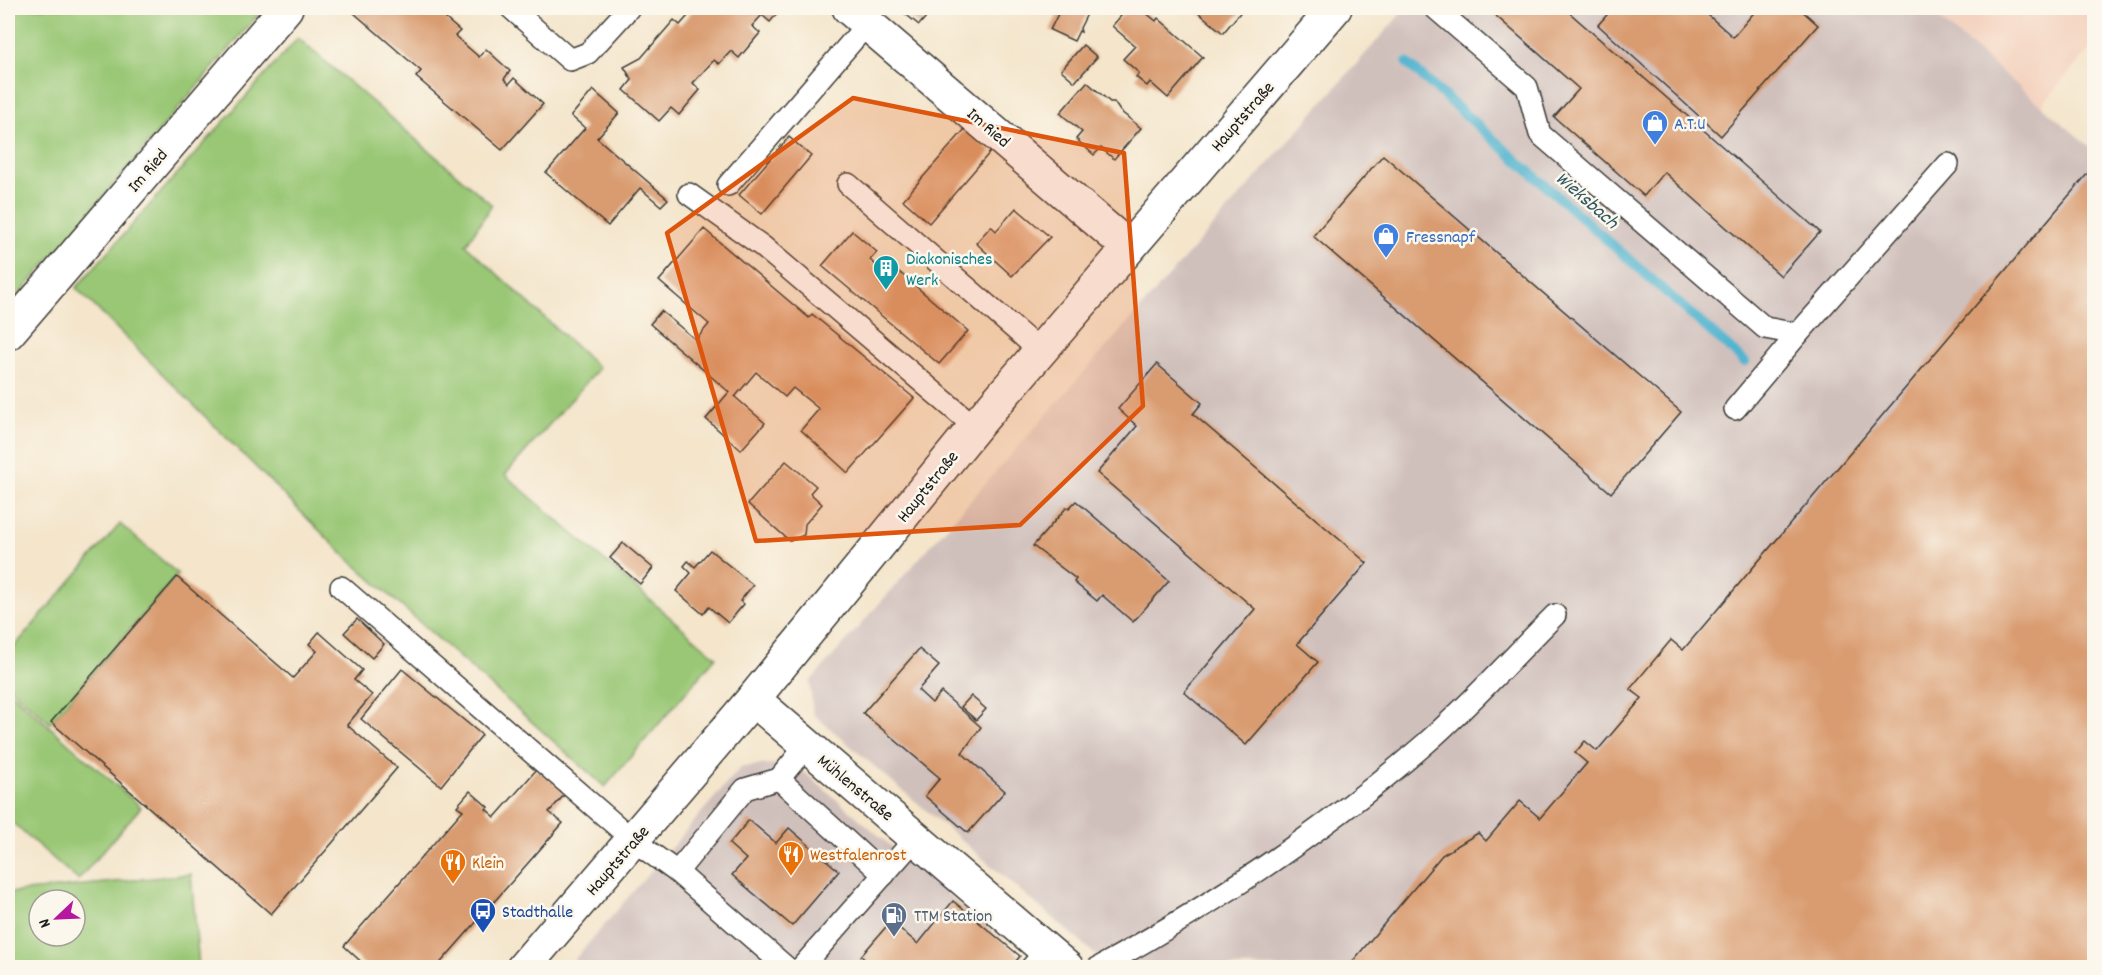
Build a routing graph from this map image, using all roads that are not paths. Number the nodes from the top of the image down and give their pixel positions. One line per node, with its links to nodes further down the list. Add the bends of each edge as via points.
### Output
1 (286, 8): 12 (street, Im Ried)
2 (511, 8): 3 (lane, via 570,60 588,53)
3 (629, 8)
4 (1335, 8): 11 (street, Hauptstraße)
5 (1435, 8): 13 (lane, via 1527,87 1540,134 1765,328)
6 (859, 15): 9 (lane); 11 (street, Im Ried)
7 (1948, 164): 13 (lane)
8 (848, 184): 14 (lane)
9 (728, 185)
10 (689, 194): 16 (lane, via 762,246)
11 (1128, 247): 14 (street, Hauptstraße)
12 (8, 333)
13 (1798, 334): 15 (lane)
14 (1040, 351): 16 (street, Hauptstraße)
15 (1735, 409)
16 (975, 427): 19 (street, Hauptstraße)
17 (342, 587): 23 (lane)
18 (1555, 615): 30 (lane, via 1426,743 1284,855)
19 (753, 699): 20 (street, Mühlenstraße); 23 (street, Hauptstraße)
20 (807, 745): 21 (lane); 22 (street, Mühlenstraße)
21 (779, 779): 24 (lane, via 745,789); 25 (lane)
22 (916, 838): 25 (lane); 26 (street, Mühlenstraße)
23 (634, 841): 24 (lane); 27 (street, Hauptstraße)
24 (677, 872): 28 (lane)
25 (884, 874): 29 (lane)
26 (1048, 962)
27 (523, 968)
28 (788, 968)
29 (801, 968)
30 (1098, 968)

